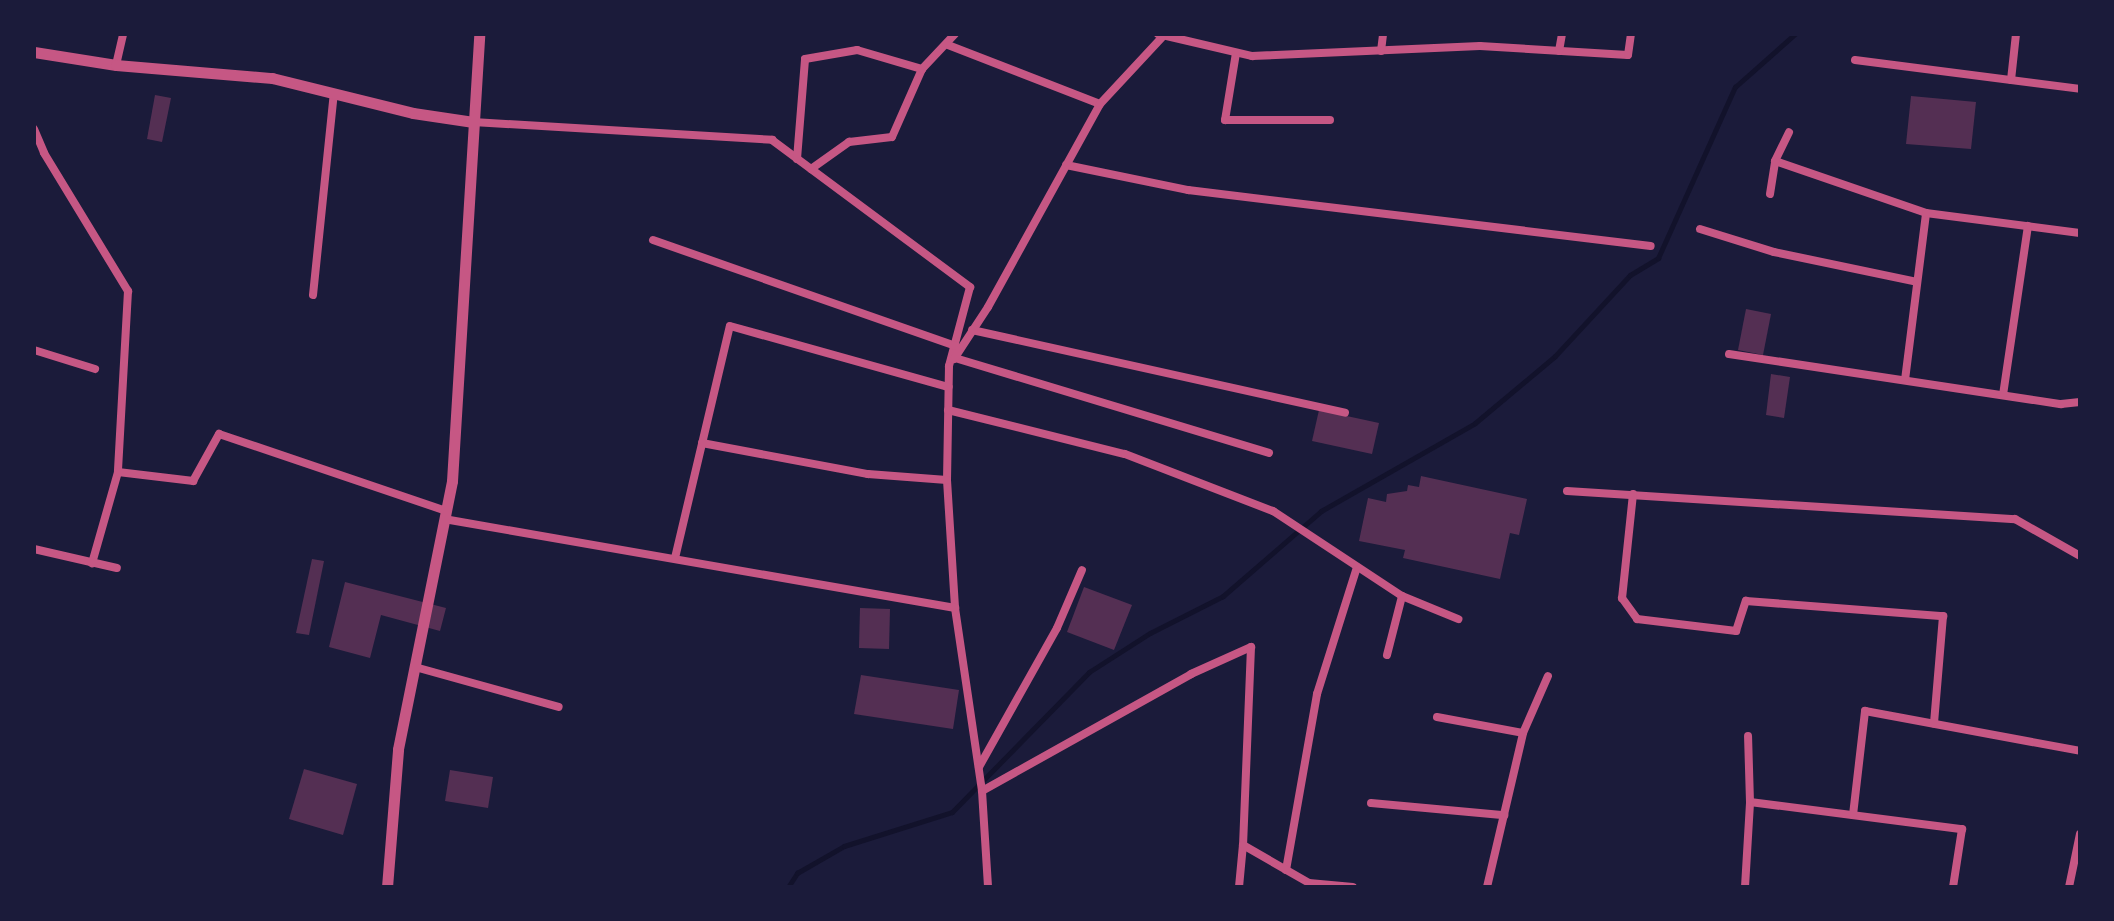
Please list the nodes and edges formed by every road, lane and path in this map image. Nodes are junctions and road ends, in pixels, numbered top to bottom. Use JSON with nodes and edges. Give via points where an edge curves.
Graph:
{"nodes":[{"id":1,"x":123,"y":34,"type":"edge"},
{"id":2,"x":479,"y":34,"type":"edge"},
{"id":3,"x":955,"y":34,"type":"edge"},
{"id":4,"x":1383,"y":34,"type":"edge"},
{"id":5,"x":1562,"y":34,"type":"edge"},
{"id":6,"x":1631,"y":34,"type":"edge"},
{"id":7,"x":2016,"y":34,"type":"edge"},
{"id":8,"x":1162,"y":35,"type":"edge"},
{"id":9,"x":948,"y":45,"type":"junction"},
{"id":10,"x":1381,"y":51,"type":"junction"},
{"id":11,"x":1559,"y":51,"type":"junction"},
{"id":12,"x":34,"y":52,"type":"edge"},
{"id":13,"x":1236,"y":53,"type":"junction"},
{"id":14,"x":1855,"y":60,"type":"dead end"},
{"id":15,"x":116,"y":65,"type":"junction"},
{"id":16,"x":922,"y":69,"type":"junction"},
{"id":17,"x":2011,"y":80,"type":"junction"},
{"id":18,"x":2080,"y":89,"type":"edge"},
{"id":19,"x":334,"y":93,"type":"junction"},
{"id":20,"x":1100,"y":104,"type":"junction"},
{"id":21,"x":1330,"y":120,"type":"dead end"},
{"id":22,"x":473,"y":122,"type":"junction"},
{"id":23,"x":34,"y":129,"type":"edge"},
{"id":24,"x":1789,"y":132,"type":"dead end"},
{"id":25,"x":797,"y":159,"type":"junction"},
{"id":26,"x":1775,"y":161,"type":"junction"},
{"id":27,"x":1066,"y":165,"type":"junction"},
{"id":28,"x":811,"y":169,"type":"junction"},
{"id":29,"x":1770,"y":194,"type":"dead end"},
{"id":30,"x":1926,"y":213,"type":"junction"},
{"id":31,"x":2028,"y":226,"type":"junction"},
{"id":32,"x":1700,"y":229,"type":"dead end"},
{"id":33,"x":2080,"y":233,"type":"edge"},
{"id":34,"x":653,"y":240,"type":"dead end"},
{"id":35,"x":1651,"y":246,"type":"dead end"},
{"id":36,"x":1917,"y":282,"type":"junction"},
{"id":37,"x":313,"y":295,"type":"dead end"},
{"id":38,"x":972,"y":330,"type":"junction"},
{"id":39,"x":955,"y":346,"type":"junction"},
{"id":40,"x":34,"y":350,"type":"edge"},
{"id":41,"x":1729,"y":354,"type":"dead end"},
{"id":42,"x":955,"y":358,"type":"junction"},
{"id":43,"x":949,"y":366,"type":"junction"},
{"id":44,"x":95,"y":369,"type":"dead end"},
{"id":45,"x":1905,"y":380,"type":"junction"},
{"id":46,"x":949,"y":387,"type":"junction"},
{"id":47,"x":2003,"y":395,"type":"junction"},
{"id":48,"x":2080,"y":402,"type":"edge"},
{"id":49,"x":948,"y":410,"type":"junction"},
{"id":50,"x":1345,"y":413,"type":"dead end"},
{"id":51,"x":702,"y":443,"type":"junction"},
{"id":52,"x":1269,"y":453,"type":"dead end"},
{"id":53,"x":118,"y":472,"type":"junction"},
{"id":54,"x":947,"y":480,"type":"junction"},
{"id":55,"x":1567,"y":491,"type":"dead end"},
{"id":56,"x":1633,"y":494,"type":"junction"},
{"id":57,"x":445,"y":515,"type":"junction"},
{"id":58,"x":34,"y":549,"type":"edge"},
{"id":59,"x":2080,"y":556,"type":"edge"},
{"id":60,"x":675,"y":558,"type":"junction"},
{"id":61,"x":92,"y":563,"type":"junction"},
{"id":62,"x":1357,"y":567,"type":"junction"},
{"id":63,"x":117,"y":568,"type":"dead end"},
{"id":64,"x":1082,"y":570,"type":"dead end"},
{"id":65,"x":1402,"y":596,"type":"junction"},
{"id":66,"x":955,"y":608,"type":"junction"},
{"id":67,"x":1458,"y":619,"type":"dead end"},
{"id":68,"x":1387,"y":655,"type":"dead end"},
{"id":69,"x":415,"y":667,"type":"junction"},
{"id":70,"x":1548,"y":676,"type":"dead end"},
{"id":71,"x":559,"y":707,"type":"dead end"},
{"id":72,"x":1437,"y":717,"type":"dead end"},
{"id":73,"x":1934,"y":724,"type":"junction"},
{"id":74,"x":1523,"y":733,"type":"junction"},
{"id":75,"x":1748,"y":736,"type":"dead end"},
{"id":76,"x":2080,"y":751,"type":"edge"},
{"id":77,"x":980,"y":772,"type":"junction"},
{"id":78,"x":982,"y":790,"type":"junction"},
{"id":79,"x":1750,"y":802,"type":"junction"},
{"id":80,"x":1371,"y":803,"type":"dead end"},
{"id":81,"x":1504,"y":815,"type":"junction"},
{"id":82,"x":1853,"y":815,"type":"junction"},
{"id":83,"x":2080,"y":834,"type":"edge"},
{"id":84,"x":1243,"y":845,"type":"junction"},
{"id":85,"x":1286,"y":870,"type":"junction"},
{"id":86,"x":387,"y":887,"type":"edge"},
{"id":87,"x":988,"y":887,"type":"edge"},
{"id":88,"x":1239,"y":887,"type":"edge"},
{"id":89,"x":1353,"y":887,"type":"edge"},
{"id":90,"x":1487,"y":887,"type":"edge"},
{"id":91,"x":1745,"y":887,"type":"edge"},
{"id":92,"x":1953,"y":887,"type":"edge"},
{"id":93,"x":2069,"y":887,"type":"edge"}],
"edges":[{"from":1,"to":15,"type":"street"},
{"from":2,"to":22,"type":"street"},
{"from":3,"to":9,"type":"street"},
{"from":4,"to":10,"type":"street"},
{"from":5,"to":11,"type":"street"},
{"from":6,"to":11,"type":"street","via":[[1628,55]]},
{"from":7,"to":17,"type":"street"},
{"from":8,"to":13,"type":"street"},
{"from":8,"to":20,"type":"street"},
{"from":9,"to":16,"type":"street"},
{"from":9,"to":20,"type":"street"},
{"from":10,"to":11,"type":"street","via":[[1480,46]]},
{"from":10,"to":13,"type":"street"},
{"from":12,"to":15,"type":"street"},
{"from":13,"to":21,"type":"street","via":[[1225,120]]},
{"from":14,"to":17,"type":"street"},
{"from":15,"to":19,"type":"street","via":[[272,78]]},
{"from":16,"to":25,"type":"street","via":[[857,50],[805,59]]},
{"from":16,"to":28,"type":"street","via":[[892,137],[849,142]]},
{"from":17,"to":18,"type":"street"},
{"from":19,"to":22,"type":"street"},
{"from":19,"to":37,"type":"street"},
{"from":20,"to":27,"type":"street"},
{"from":22,"to":25,"type":"street","via":[[772,140]]},
{"from":22,"to":57,"type":"street","via":[[452,481]]},
{"from":23,"to":53,"type":"street","via":[[128,291]]},
{"from":24,"to":26,"type":"street"},
{"from":25,"to":28,"type":"street"},
{"from":26,"to":29,"type":"street"},
{"from":26,"to":30,"type":"street"},
{"from":27,"to":35,"type":"street","via":[[1188,190]]},
{"from":27,"to":38,"type":"street"},
{"from":28,"to":39,"type":"street","via":[[970,287]]},
{"from":30,"to":31,"type":"street"},
{"from":30,"to":36,"type":"street"},
{"from":31,"to":33,"type":"street"},
{"from":31,"to":47,"type":"street"},
{"from":32,"to":36,"type":"street","via":[[1774,252]]},
{"from":34,"to":39,"type":"street"},
{"from":36,"to":45,"type":"street"},
{"from":38,"to":42,"type":"street"},
{"from":38,"to":50,"type":"street"},
{"from":39,"to":43,"type":"street"},
{"from":40,"to":44,"type":"street"},
{"from":41,"to":45,"type":"street"},
{"from":42,"to":43,"type":"street"},
{"from":42,"to":52,"type":"street"},
{"from":43,"to":46,"type":"street"},
{"from":45,"to":47,"type":"street"},
{"from":46,"to":49,"type":"street"},
{"from":46,"to":51,"type":"street","via":[[730,326]]},
{"from":47,"to":48,"type":"street"},
{"from":49,"to":54,"type":"street"},
{"from":49,"to":62,"type":"street","via":[[1125,454],[1273,511]]},
{"from":51,"to":54,"type":"street","via":[[868,474]]},
{"from":51,"to":60,"type":"street"},
{"from":53,"to":57,"type":"street","via":[[193,481],[219,434]]},
{"from":53,"to":61,"type":"street"},
{"from":54,"to":66,"type":"street"},
{"from":55,"to":56,"type":"street"},
{"from":56,"to":59,"type":"street","via":[[2015,519]]},
{"from":56,"to":73,"type":"street","via":[[1622,598],[1637,619],[1736,631],[1746,601],[1943,616]]},
{"from":57,"to":60,"type":"street"},
{"from":57,"to":69,"type":"street"},
{"from":58,"to":61,"type":"street"},
{"from":60,"to":66,"type":"street"},
{"from":61,"to":63,"type":"street"},
{"from":62,"to":65,"type":"street"},
{"from":62,"to":85,"type":"street","via":[[1317,694]]},
{"from":64,"to":77,"type":"street"},
{"from":65,"to":67,"type":"street"},
{"from":65,"to":68,"type":"street"},
{"from":66,"to":77,"type":"street"},
{"from":69,"to":71,"type":"street"},
{"from":69,"to":86,"type":"street","via":[[398,749]]},
{"from":70,"to":74,"type":"street"},
{"from":72,"to":74,"type":"street"},
{"from":73,"to":76,"type":"street"},
{"from":73,"to":82,"type":"street","via":[[1865,711]]},
{"from":74,"to":81,"type":"street"},
{"from":75,"to":79,"type":"street"},
{"from":77,"to":78,"type":"street"},
{"from":78,"to":84,"type":"street","via":[[1191,674],[1251,647]]},
{"from":78,"to":87,"type":"street"},
{"from":79,"to":82,"type":"street"},
{"from":79,"to":91,"type":"street"},
{"from":80,"to":81,"type":"street"},
{"from":81,"to":90,"type":"street"},
{"from":82,"to":92,"type":"street","via":[[1962,829]]},
{"from":83,"to":93,"type":"street"},
{"from":84,"to":85,"type":"street"},
{"from":84,"to":88,"type":"street"},
{"from":85,"to":89,"type":"street","via":[[1309,883]]}]}
